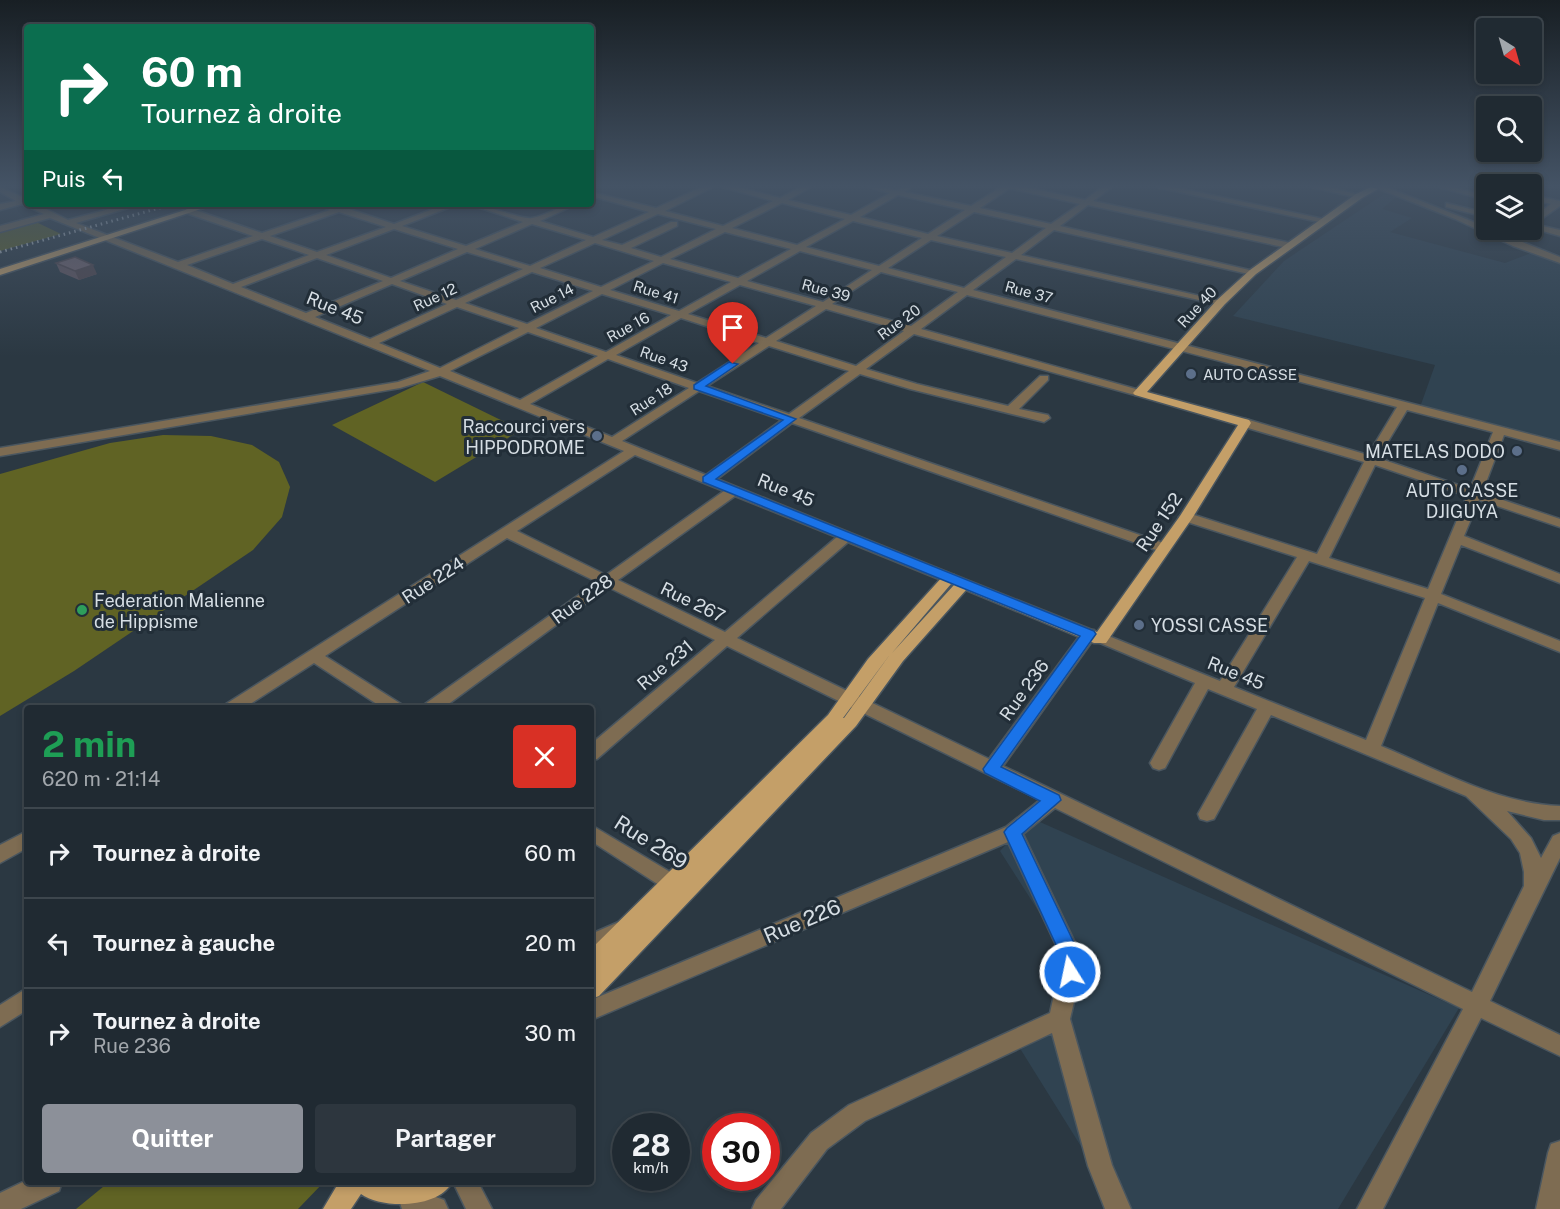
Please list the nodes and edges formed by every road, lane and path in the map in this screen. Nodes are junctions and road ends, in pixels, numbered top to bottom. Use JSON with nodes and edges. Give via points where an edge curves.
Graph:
{"nodes":[{"id":1,"x":78,"y":243,"type":"edge"},
{"id":2,"x":82,"y":243,"type":"edge"},
{"id":3,"x":122,"y":243,"type":"edge"},
{"id":4,"x":240,"y":243,"type":"edge"},
{"id":5,"x":283,"y":243,"type":"edge"},
{"id":6,"x":348,"y":243,"type":"edge"},
{"id":7,"x":449,"y":243,"type":"edge"},
{"id":8,"x":480,"y":243,"type":"edge"},
{"id":9,"x":586,"y":243,"type":"edge"},
{"id":10,"x":610,"y":243,"type":"edge"},
{"id":11,"x":634,"y":243,"type":"edge"},
{"id":12,"x":695,"y":243,"type":"edge"},
{"id":13,"x":783,"y":243,"type":"edge"},
{"id":14,"x":808,"y":243,"type":"edge"},
{"id":15,"x":920,"y":243,"type":"edge"},
{"id":16,"x":958,"y":243,"type":"edge"},
{"id":17,"x":1031,"y":243,"type":"edge"},
{"id":18,"x":1123,"y":243,"type":"edge"},
{"id":19,"x":1280,"y":243,"type":"edge"},
{"id":20,"x":1303,"y":243,"type":"edge"},
{"id":21,"x":1515,"y":243,"type":"edge"},
{"id":22,"x":1288,"y":245,"type":"joint"},
{"id":23,"x":624,"y":248,"type":"junction"},
{"id":24,"x":800,"y":248,"type":"junction"},
{"id":25,"x":467,"y":249,"type":"junction"},
{"id":26,"x":318,"y":255,"type":"junction"},
{"id":27,"x":1013,"y":256,"type":"junction"},
{"id":28,"x":662,"y":260,"type":"junction"},
{"id":29,"x":1560,"y":260,"type":"edge"},
{"id":30,"x":178,"y":265,"type":"junction"},
{"id":31,"x":0,"y":266,"type":"edge"},
{"id":32,"x":882,"y":268,"type":"junction"},
{"id":33,"x":531,"y":269,"type":"junction"},
{"id":34,"x":0,"y":272,"type":"edge"},
{"id":35,"x":1253,"y":272,"type":"junction"},
{"id":36,"x":391,"y":281,"type":"junction"},
{"id":37,"x":739,"y":281,"type":"junction"},
{"id":38,"x":233,"y":287,"type":"junction"},
{"id":39,"x":967,"y":290,"type":"junction"},
{"id":40,"x":601,"y":291,"type":"junction"},
{"id":41,"x":1221,"y":302,"type":"junction"},
{"id":42,"x":457,"y":303,"type":"junction"},
{"id":43,"x":825,"y":305,"type":"junction"},
{"id":44,"x":680,"y":315,"type":"junction"},
{"id":45,"x":306,"y":317,"type":"junction"},
{"id":46,"x":527,"y":328,"type":"junction"},
{"id":47,"x":914,"y":329,"type":"junction"},
{"id":48,"x":768,"y":342,"type":"junction"},
{"id":49,"x":370,"y":343,"type":"junction"},
{"id":50,"x":1183,"y":349,"type":"junction"},
{"id":51,"x":607,"y":356,"type":"junction"},
{"id":52,"x":858,"y":370,"type":"junction"},
{"id":53,"x":440,"y":372,"type":"junction"},
{"id":54,"x":1044,"y":378,"type":"dead end"},
{"id":55,"x":698,"y":387,"type":"junction"},
{"id":56,"x":1144,"y":394,"type":"junction"},
{"id":57,"x":521,"y":404,"type":"junction"},
{"id":58,"x":1404,"y":406,"type":"junction"},
{"id":59,"x":1011,"y":410,"type":"junction"},
{"id":60,"x":1044,"y":418,"type":"dead end"},
{"id":61,"x":791,"y":419,"type":"junction"},
{"id":62,"x":1245,"y":423,"type":"junction"},
{"id":63,"x":1500,"y":431,"type":"junction"},
{"id":64,"x":614,"y":441,"type":"junction"},
{"id":65,"x":1560,"y":446,"type":"edge"},
{"id":66,"x":634,"y":450,"type":"junction"},
{"id":67,"x":0,"y":452,"type":"edge"},
{"id":68,"x":1371,"y":460,"type":"junction"},
{"id":69,"x":708,"y":480,"type":"junction"},
{"id":70,"x":734,"y":490,"type":"junction"},
{"id":71,"x":1476,"y":494,"type":"junction"},
{"id":72,"x":1185,"y":517,"type":"junction"},
{"id":73,"x":1560,"y":523,"type":"edge"},
{"id":74,"x":507,"y":532,"type":"junction"},
{"id":75,"x":847,"y":536,"type":"junction"},
{"id":76,"x":1457,"y":538,"type":"junction"},
{"id":77,"x":1164,"y":548,"type":"junction"},
{"id":78,"x":1305,"y":555,"type":"junction"},
{"id":79,"x":1321,"y":560,"type":"junction"},
{"id":80,"x":1560,"y":579,"type":"edge"},
{"id":81,"x":607,"y":581,"type":"junction"},
{"id":82,"x":956,"y":581,"type":"junction"},
{"id":83,"x":1434,"y":596,"type":"junction"},
{"id":84,"x":1094,"y":637,"type":"junction"},
{"id":85,"x":726,"y":639,"type":"junction"},
{"id":86,"x":1560,"y":647,"type":"edge"},
{"id":87,"x":314,"y":656,"type":"junction"},
{"id":88,"x":1204,"y":681,"type":"junction"},
{"id":89,"x":1224,"y":689,"type":"junction"},
{"id":90,"x":855,"y":703,"type":"junction"},
{"id":91,"x":237,"y":705,"type":"edge"},
{"id":92,"x":391,"y":705,"type":"edge"},
{"id":93,"x":435,"y":705,"type":"edge"},
{"id":94,"x":1267,"y":707,"type":"junction"},
{"id":95,"x":1371,"y":749,"type":"junction"},
{"id":96,"x":594,"y":751,"type":"edge"},
{"id":97,"x":1160,"y":763,"type":"dead end"},
{"id":98,"x":991,"y":769,"type":"junction"},
{"id":99,"x":1457,"y":784,"type":"junction"},
{"id":100,"x":1053,"y":800,"type":"junction"},
{"id":101,"x":1560,"y":813,"type":"edge"},
{"id":102,"x":1207,"y":814,"type":"dead end"},
{"id":103,"x":1013,"y":832,"type":"junction"},
{"id":104,"x":594,"y":834,"type":"edge"},
{"id":105,"x":24,"y":840,"type":"edge"},
{"id":106,"x":1560,"y":841,"type":"edge"},
{"id":107,"x":0,"y":855,"type":"edge"},
{"id":108,"x":1534,"y":886,"type":"junction"},
{"id":109,"x":679,"y":888,"type":"junction"},
{"id":110,"x":627,"y":928,"type":"junction"},
{"id":111,"x":594,"y":942,"type":"edge"},
{"id":112,"x":594,"y":960,"type":"edge"},
{"id":113,"x":594,"y":986,"type":"edge"},
{"id":114,"x":24,"y":1000,"type":"edge"},
{"id":115,"x":1476,"y":1006,"type":"junction"},
{"id":116,"x":594,"y":1009,"type":"edge"},
{"id":117,"x":0,"y":1017,"type":"edge"},
{"id":118,"x":1059,"y":1019,"type":"junction"},
{"id":119,"x":1560,"y":1046,"type":"edge"},
{"id":120,"x":1560,"y":1153,"type":"edge"},
{"id":121,"x":44,"y":1185,"type":"edge"},
{"id":122,"x":352,"y":1185,"type":"edge"},
{"id":123,"x":369,"y":1185,"type":"edge"},
{"id":124,"x":436,"y":1185,"type":"edge"},
{"id":125,"x":467,"y":1185,"type":"edge"},
{"id":126,"x":393,"y":1204,"type":"edge"},
{"id":127,"x":0,"y":1206,"type":"edge"},
{"id":128,"x":336,"y":1209,"type":"edge"},
{"id":129,"x":435,"y":1209,"type":"edge"},
{"id":130,"x":479,"y":1209,"type":"edge"},
{"id":131,"x":765,"y":1209,"type":"edge"},
{"id":132,"x":1119,"y":1209,"type":"edge"},
{"id":133,"x":1370,"y":1209,"type":"edge"},
{"id":134,"x":1549,"y":1209,"type":"edge"}],
"edges":[{"from":1,"to":31,"type":"main road"},
{"from":2,"to":34,"type":"main road"},
{"from":3,"to":30,"type":"street","name":"Rue 45"},
{"from":4,"to":30,"type":"street"},
{"from":5,"to":26,"type":"street","name":"Rue 43"},
{"from":6,"to":26,"type":"street"},
{"from":7,"to":25,"type":"street","name":"Rue 41"},
{"from":8,"to":25,"type":"street"},
{"from":9,"to":33,"type":"street","name":"Rue 12"},
{"from":10,"to":23,"type":"street","name":"Rue 39"},
{"from":11,"to":23,"type":"street"},
{"from":12,"to":28,"type":"street","name":"Rue 14"},
{"from":13,"to":24,"type":"street","name":"Rue 37"},
{"from":14,"to":24,"type":"street","name":"Rue 16"},
{"from":15,"to":32,"type":"street","name":"Rue 18"},
{"from":16,"to":27,"type":"street"},
{"from":17,"to":27,"type":"street","name":"Rue 20"},
{"from":18,"to":35,"type":"street"},
{"from":19,"to":22,"type":"street"},
{"from":20,"to":50,"type":"main road","name":"Rue 40","via":[[1261,273]]},
{"from":21,"to":29,"type":"street"},
{"from":22,"to":35,"type":"main road","name":"Rue 40"},
{"from":23,"to":28,"type":"street","name":"Rue 39"},
{"from":24,"to":32,"type":"street","name":"Rue 37"},
{"from":24,"to":37,"type":"street","name":"Rue 16"},
{"from":25,"to":33,"type":"street","name":"Rue 41"},
{"from":25,"to":36,"type":"street"},
{"from":26,"to":36,"type":"street","name":"Rue 43"},
{"from":26,"to":38,"type":"street"},
{"from":27,"to":39,"type":"street","name":"Rue 20"},
{"from":27,"to":41,"type":"street"},
{"from":28,"to":37,"type":"street","name":"Rue 39"},
{"from":28,"to":40,"type":"street","name":"Rue 14"},
{"from":30,"to":38,"type":"street","name":"Rue 45"},
{"from":32,"to":39,"type":"street","name":"Rue 37"},
{"from":32,"to":43,"type":"street","name":"Rue 18"},
{"from":33,"to":40,"type":"street","name":"Rue 41"},
{"from":33,"to":42,"type":"street","name":"Rue 12"},
{"from":35,"to":41,"type":"main road","name":"Rue 40"},
{"from":36,"to":42,"type":"street","name":"Rue 43"},
{"from":36,"to":45,"type":"street"},
{"from":37,"to":43,"type":"street","name":"Rue 39"},
{"from":37,"to":44,"type":"street","name":"Rue 16"},
{"from":38,"to":45,"type":"street","name":"Rue 45"},
{"from":39,"to":47,"type":"street","name":"Rue 20"},
{"from":39,"to":50,"type":"street","name":"Rue 37"},
{"from":40,"to":44,"type":"street","name":"Rue 41"},
{"from":40,"to":46,"type":"street","name":"Rue 14"},
{"from":41,"to":50,"type":"main road","name":"Rue 40"},
{"from":42,"to":46,"type":"street","name":"Rue 43"},
{"from":42,"to":49,"type":"street","name":"Rue 12"},
{"from":43,"to":47,"type":"street","name":"Rue 39"},
{"from":43,"to":48,"type":"street","name":"Rue 18"},
{"from":44,"to":48,"type":"street","name":"Rue 41"},
{"from":44,"to":51,"type":"street","name":"Rue 16"},
{"from":45,"to":49,"type":"street","name":"Rue 45"},
{"from":46,"to":51,"type":"street","name":"Rue 43"},
{"from":46,"to":53,"type":"street","name":"Rue 14"},
{"from":47,"to":52,"type":"street","name":"Rue 20"},
{"from":47,"to":56,"type":"street","name":"Rue 39"},
{"from":48,"to":52,"type":"street","name":"Rue 41"},
{"from":48,"to":55,"type":"street","name":"Rue 18"},
{"from":49,"to":53,"type":"street","name":"Rue 45"},
{"from":50,"to":56,"type":"main road","name":"Rue 40"},
{"from":50,"to":58,"type":"street","name":"Rue 37"},
{"from":51,"to":55,"type":"street","name":"Rue 43"},
{"from":51,"to":57,"type":"street","name":"Rue 16"},
{"from":52,"to":59,"type":"street","name":"Rue 41"},
{"from":52,"to":61,"type":"street","name":"Rue 20"},
{"from":53,"to":57,"type":"street","name":"Rue 45"},
{"from":53,"to":67,"type":"street","name":"Rue 14","via":[[363,393]]},
{"from":54,"to":59,"type":"street"},
{"from":55,"to":61,"type":"street","name":"Rue 43"},
{"from":55,"to":64,"type":"street","name":"Rue 18"},
{"from":56,"to":62,"type":"main road"},
{"from":57,"to":64,"type":"street","name":"Rue 45"},
{"from":58,"to":63,"type":"street","name":"Rue 37"},
{"from":58,"to":68,"type":"street"},
{"from":59,"to":60,"type":"street","name":"Rue 41"},
{"from":61,"to":69,"type":"street","name":"Rue 20"},
{"from":61,"to":77,"type":"street","name":"Rue 43"},
{"from":62,"to":68,"type":"street"},
{"from":62,"to":72,"type":"main road","name":"Rue 152"},
{"from":63,"to":65,"type":"street","name":"Rue 37"},
{"from":63,"to":71,"type":"street"},
{"from":64,"to":66,"type":"street","name":"Rue 45"},
{"from":66,"to":69,"type":"street","name":"Rue 45"},
{"from":66,"to":74,"type":"street","name":"Rue 224"},
{"from":68,"to":71,"type":"street"},
{"from":68,"to":79,"type":"street"},
{"from":69,"to":70,"type":"street","name":"Rue 45"},
{"from":70,"to":75,"type":"street","name":"Rue 45"},
{"from":70,"to":81,"type":"street","name":"Rue 228"},
{"from":71,"to":73,"type":"street"},
{"from":71,"to":76,"type":"street"},
{"from":72,"to":77,"type":"main road","name":"Rue 152"},
{"from":72,"to":78,"type":"street"},
{"from":74,"to":81,"type":"street","name":"Rue 267"},
{"from":74,"to":87,"type":"street","name":"Rue 224"},
{"from":75,"to":82,"type":"street","name":"Rue 45"},
{"from":75,"to":85,"type":"street","name":"Rue 231"},
{"from":76,"to":80,"type":"street"},
{"from":76,"to":83,"type":"street"},
{"from":77,"to":84,"type":"main road","name":"Rue 152"},
{"from":78,"to":79,"type":"street"},
{"from":78,"to":89,"type":"street"},
{"from":79,"to":83,"type":"street"},
{"from":81,"to":85,"type":"street","name":"Rue 267"},
{"from":81,"to":93,"type":"street","name":"Rue 228"},
{"from":82,"to":84,"type":"main road","name":"Rue 45"},
{"from":82,"to":90,"type":"main road","via":[[897,657]]},
{"from":83,"to":86,"type":"street"},
{"from":83,"to":95,"type":"street"},
{"from":84,"to":88,"type":"street","name":"Rue 45"},
{"from":84,"to":98,"type":"street","name":"Rue 236"},
{"from":85,"to":90,"type":"street","name":"Rue 267"},
{"from":85,"to":96,"type":"street","name":"Rue 231"},
{"from":87,"to":91,"type":"street","name":"Rue 224"},
{"from":87,"to":92,"type":"street"},
{"from":88,"to":89,"type":"street","name":"Rue 45"},
{"from":88,"to":97,"type":"street"},
{"from":89,"to":94,"type":"street","name":"Rue 45"},
{"from":90,"to":98,"type":"street","name":"Rue 267"},
{"from":90,"to":109,"type":"main road","via":[[850,722]]},
{"from":94,"to":95,"type":"street","name":"Rue 45"},
{"from":94,"to":102,"type":"street"},
{"from":95,"to":99,"type":"street","name":"Rue 45"},
{"from":98,"to":100,"type":"street","name":"Rue 267"},
{"from":99,"to":101,"type":"street","via":[[1529,811]]},
{"from":99,"to":108,"type":"street","via":[[1487,804],[1519,836],[1533,863]]},
{"from":100,"to":103,"type":"street","name":"Rue 226"},
{"from":100,"to":115,"type":"street","name":"Rue 267"},
{"from":103,"to":116,"type":"street","name":"Rue 226"},
{"from":103,"to":118,"type":"street","via":[[1067,947],[1070,972]]},
{"from":104,"to":109,"type":"street","name":"Rue 269"},
{"from":105,"to":107,"type":"street"},
{"from":106,"to":108,"type":"street"},
{"from":108,"to":115,"type":"street"},
{"from":109,"to":110,"type":"main road"},
{"from":109,"to":113,"type":"main road"},
{"from":110,"to":111,"type":"street"},
{"from":110,"to":112,"type":"main road"},
{"from":114,"to":117,"type":"street"},
{"from":115,"to":119,"type":"street","name":"Rue 267"},
{"from":115,"to":133,"type":"street"},
{"from":118,"to":131,"type":"street","via":[[857,1113],[819,1141]]},
{"from":118,"to":132,"type":"street","via":[[1100,1166]]},
{"from":120,"to":134,"type":"street"},
{"from":121,"to":127,"type":"street"},
{"from":122,"to":128,"type":"main road"},
{"from":123,"to":126,"type":"main road","via":[[378,1196]]},
{"from":124,"to":126,"type":"main road","via":[[422,1196]]},
{"from":125,"to":130,"type":"street"},
{"from":126,"to":129,"type":"street"}]}
